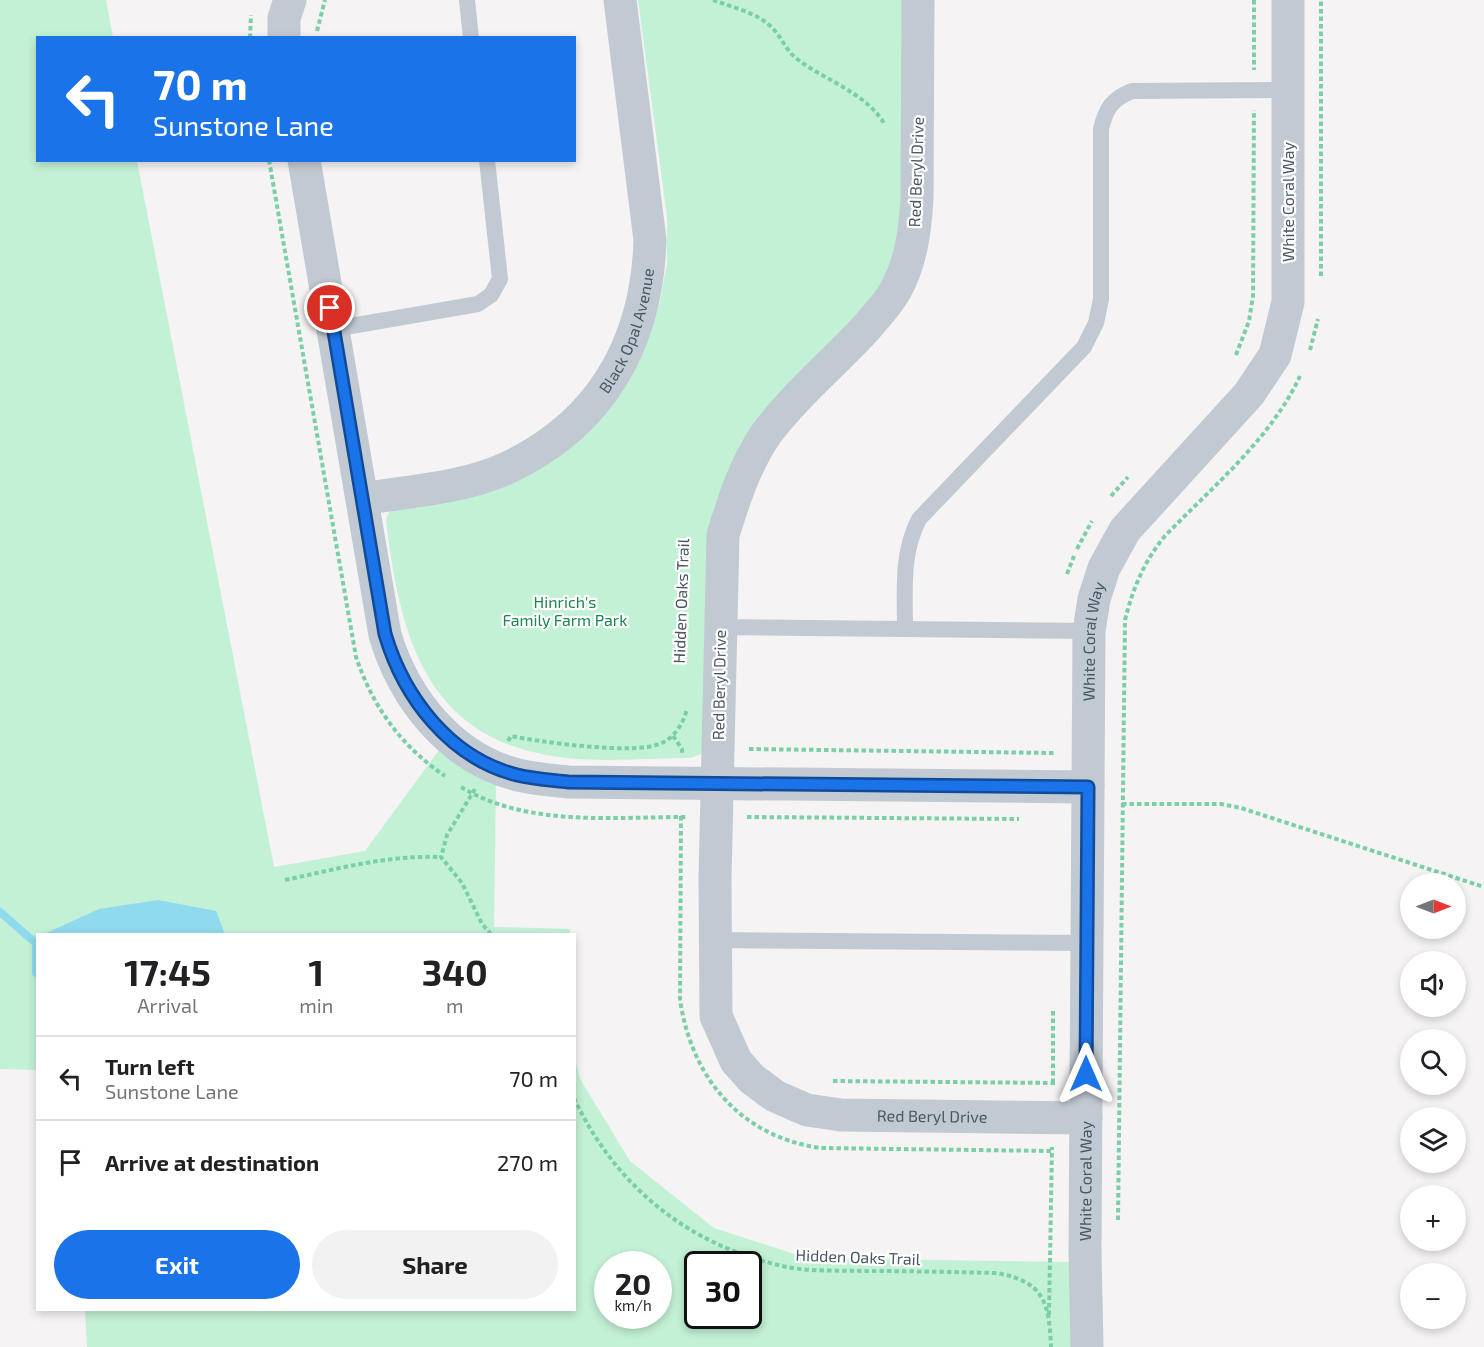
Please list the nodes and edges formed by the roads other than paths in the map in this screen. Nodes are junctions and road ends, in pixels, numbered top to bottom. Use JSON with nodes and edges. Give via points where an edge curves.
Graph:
{"nodes":[{"id":1,"x":290,"y":0,"type":"edge"},
{"id":2,"x":467,"y":0,"type":"edge"},
{"id":3,"x":620,"y":0,"type":"edge"},
{"id":4,"x":918,"y":0,"type":"edge"},
{"id":5,"x":1288,"y":0,"type":"edge"},
{"id":6,"x":284,"y":36,"type":"edge"},
{"id":7,"x":471,"y":36,"type":"edge"},
{"id":8,"x":1288,"y":90,"type":"junction"},
{"id":9,"x":304,"y":162,"type":"edge"},
{"id":10,"x":487,"y":162,"type":"edge"},
{"id":11,"x":334,"y":329,"type":"junction"},
{"id":12,"x":360,"y":484,"type":"junction"},
{"id":13,"x":720,"y":627,"type":"junction"},
{"id":14,"x":905,"y":629,"type":"junction"},
{"id":15,"x":1089,"y":631,"type":"junction"},
{"id":16,"x":718,"y":784,"type":"junction"},
{"id":17,"x":1088,"y":795,"type":"junction"},
{"id":18,"x":714,"y":940,"type":"junction"},
{"id":19,"x":1087,"y":943,"type":"junction"},
{"id":20,"x":1086,"y":1118,"type":"junction"},
{"id":21,"x":1087,"y":1347,"type":"edge"}],
"edges":[{"from":1,"to":6,"type":"street"},
{"from":2,"to":7,"type":"lane"},
{"from":3,"to":12,"type":"street","name":"Black Opal Avenue","via":[[650,240],[643,308],[620,366],[566,432],[504,469],[469,480]]},
{"from":4,"to":13,"type":"street","name":"Red Beryl Drive","via":[[917,198],[908,261],[888,301],[767,433],[749,461],[723,535]]},
{"from":5,"to":8,"type":"street","name":"White Coral Way"},
{"from":8,"to":14,"type":"lane","via":[[1132,91],[1115,98],[1104,113],[1101,300],[1096,323],[1084,347],[919,519],[909,538],[905,561]]},
{"from":8,"to":15,"type":"street","name":"White Coral Way","via":[[1288,302],[1275,355],[1249,394],[1125,530],[1104,568]]},
{"from":9,"to":11,"type":"street"},
{"from":10,"to":11,"type":"lane","via":[[500,279],[491,295],[478,304]]},
{"from":11,"to":12,"type":"street"},
{"from":12,"to":16,"type":"street","via":[[378,604],[393,661],[408,692],[445,734],[491,766],[517,775],[568,782]]},
{"from":13,"to":14,"type":"lane"},
{"from":13,"to":16,"type":"street","name":"Red Beryl Drive"},
{"from":14,"to":15,"type":"lane"},
{"from":15,"to":17,"type":"street","name":"White Coral Way"},
{"from":16,"to":17,"type":"street","via":[[1055,787]]},
{"from":16,"to":18,"type":"street","name":"Red Beryl Drive"},
{"from":17,"to":19,"type":"street","name":"White Coral Way"},
{"from":18,"to":19,"type":"lane"},
{"from":18,"to":20,"type":"street","name":"Red Beryl Drive","via":[[716,1016],[725,1042],[735,1061],[775,1096],[807,1110],[841,1115]]},
{"from":19,"to":20,"type":"street","name":"White Coral Way"},
{"from":20,"to":21,"type":"street","name":"White Coral Way"}]}
